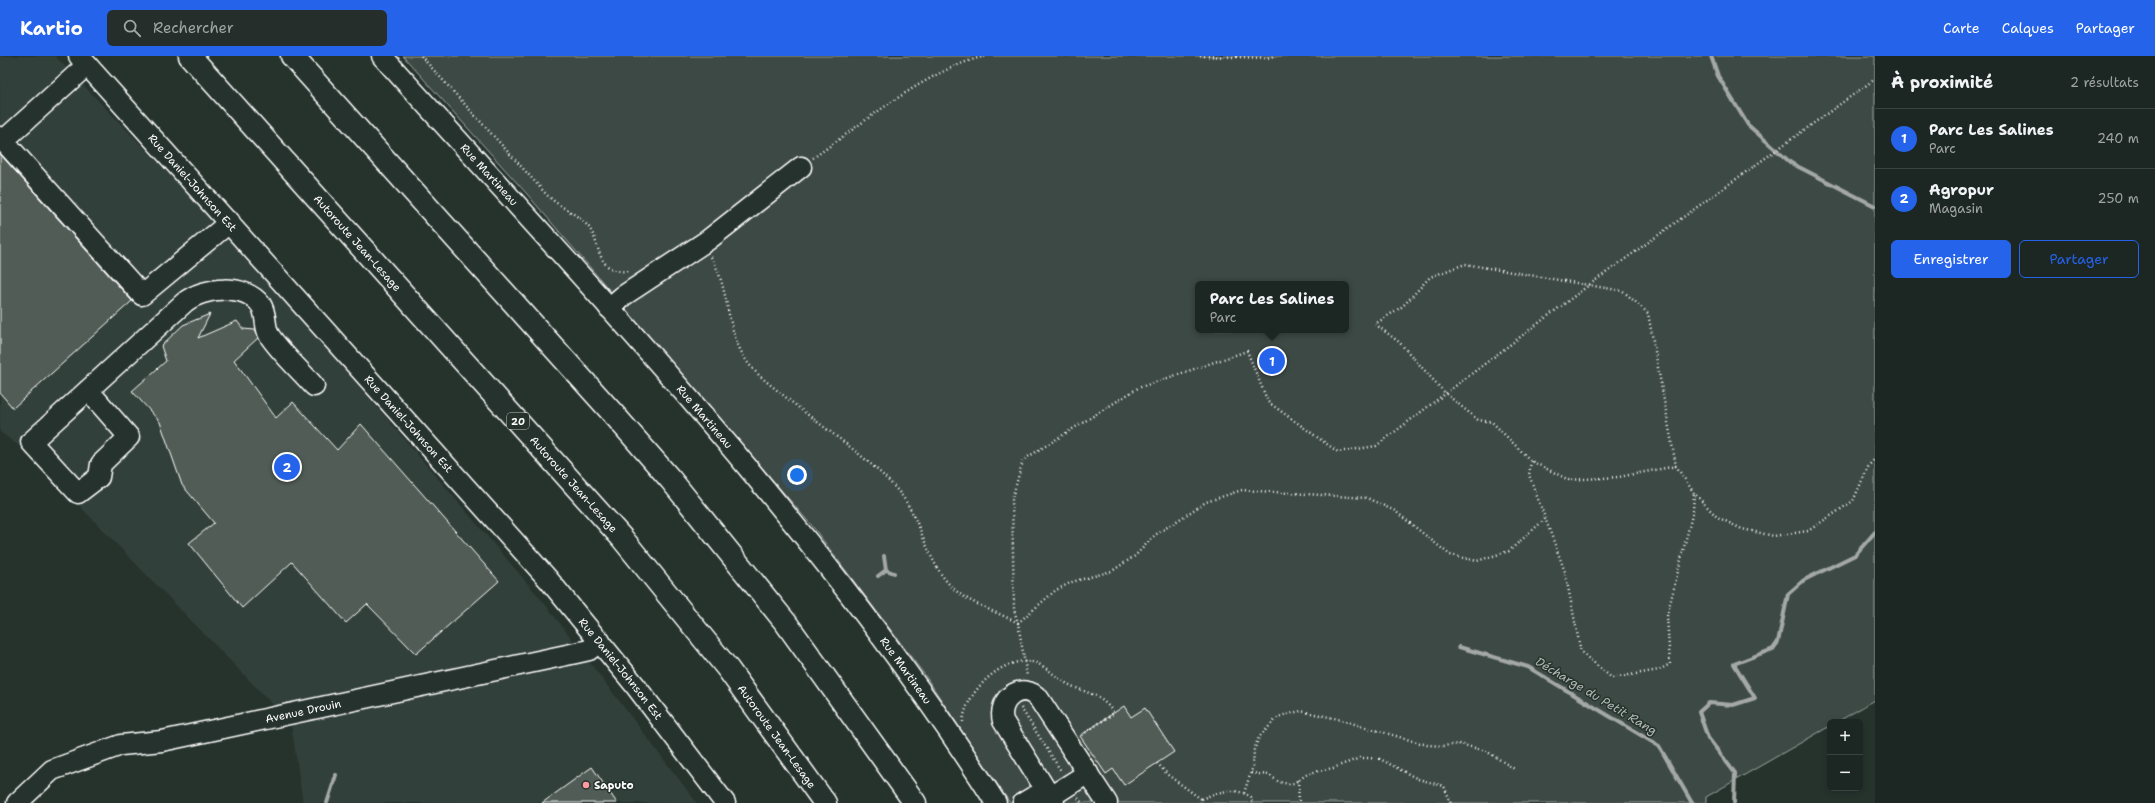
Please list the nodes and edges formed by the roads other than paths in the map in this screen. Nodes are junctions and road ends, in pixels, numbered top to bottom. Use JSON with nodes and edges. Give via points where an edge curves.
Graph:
{"nodes":[{"id":1,"x":190,"y":56,"type":"edge"},
{"id":2,"x":292,"y":56,"type":"edge"},
{"id":3,"x":382,"y":56,"type":"edge"},
{"id":4,"x":83,"y":60,"type":"edge"},
{"id":5,"x":2,"y":138,"type":"edge"},
{"id":6,"x":801,"y":167,"type":"road end"},
{"id":7,"x":230,"y":222,"type":"junction"},
{"id":8,"x":284,"y":282,"type":"junction"},
{"id":9,"x":260,"y":304,"type":"junction"},
{"id":10,"x":609,"y":308,"type":"junction"},
{"id":11,"x":314,"y":386,"type":"dead end"},
{"id":12,"x":88,"y":390,"type":"junction"},
{"id":13,"x":600,"y":641,"type":"junction"},
{"id":14,"x":1088,"y":773,"type":"junction"},
{"id":15,"x":1050,"y":801,"type":"edge"},
{"id":16,"x":17,"y":803,"type":"edge"},
{"id":17,"x":725,"y":803,"type":"edge"},
{"id":18,"x":825,"y":803,"type":"edge"},
{"id":19,"x":915,"y":803,"type":"edge"},
{"id":20,"x":996,"y":803,"type":"edge"},
{"id":21,"x":1023,"y":803,"type":"edge"},
{"id":22,"x":1107,"y":803,"type":"edge"}],
"edges":[{"from":1,"to":18,"type":"highway","name":"Autoroute Jean-Lesage","number":"20","via":[[612,527],[728,669]]},
{"from":2,"to":19,"type":"highway","via":[[666,474],[803,646]]},
{"from":3,"to":10,"type":"street","name":"Rue Martineau"},
{"from":4,"to":5,"type":"street"},
{"from":4,"to":7,"type":"street","name":"Rue Daniel-Johnson Est"},
{"from":5,"to":7,"type":"street","via":[[142,295]]},
{"from":6,"to":10,"type":"street","via":[[708,240]]},
{"from":7,"to":8,"type":"street","name":"Rue Daniel-Johnson Est"},
{"from":8,"to":9,"type":"street"},
{"from":8,"to":13,"type":"street","name":"Rue Daniel-Johnson Est"},
{"from":9,"to":11,"type":"street","via":[[269,334]]},
{"from":9,"to":12,"type":"street","via":[[245,294],[229,290],[193,297]]},
{"from":10,"to":20,"type":"street","name":"Rue Martineau","via":[[728,443],[811,544],[926,698]]},
{"from":12,"to":12,"type":"street","via":[[31,442],[78,493],[99,477],[101,464],[129,437]]},
{"from":13,"to":16,"type":"street","name":"Avenue Drouin","via":[[589,650],[576,653],[162,741],[121,745],[52,770]]},
{"from":13,"to":17,"type":"street","name":"Rue Daniel-Johnson Est"},
{"from":14,"to":15,"type":"street"},
{"from":14,"to":15,"type":"street","via":[[1035,694],[1027,691],[1012,694],[1004,701],[1003,721]]},
{"from":14,"to":22,"type":"street"},
{"from":15,"to":21,"type":"street","via":[[1033,797]]}]}
